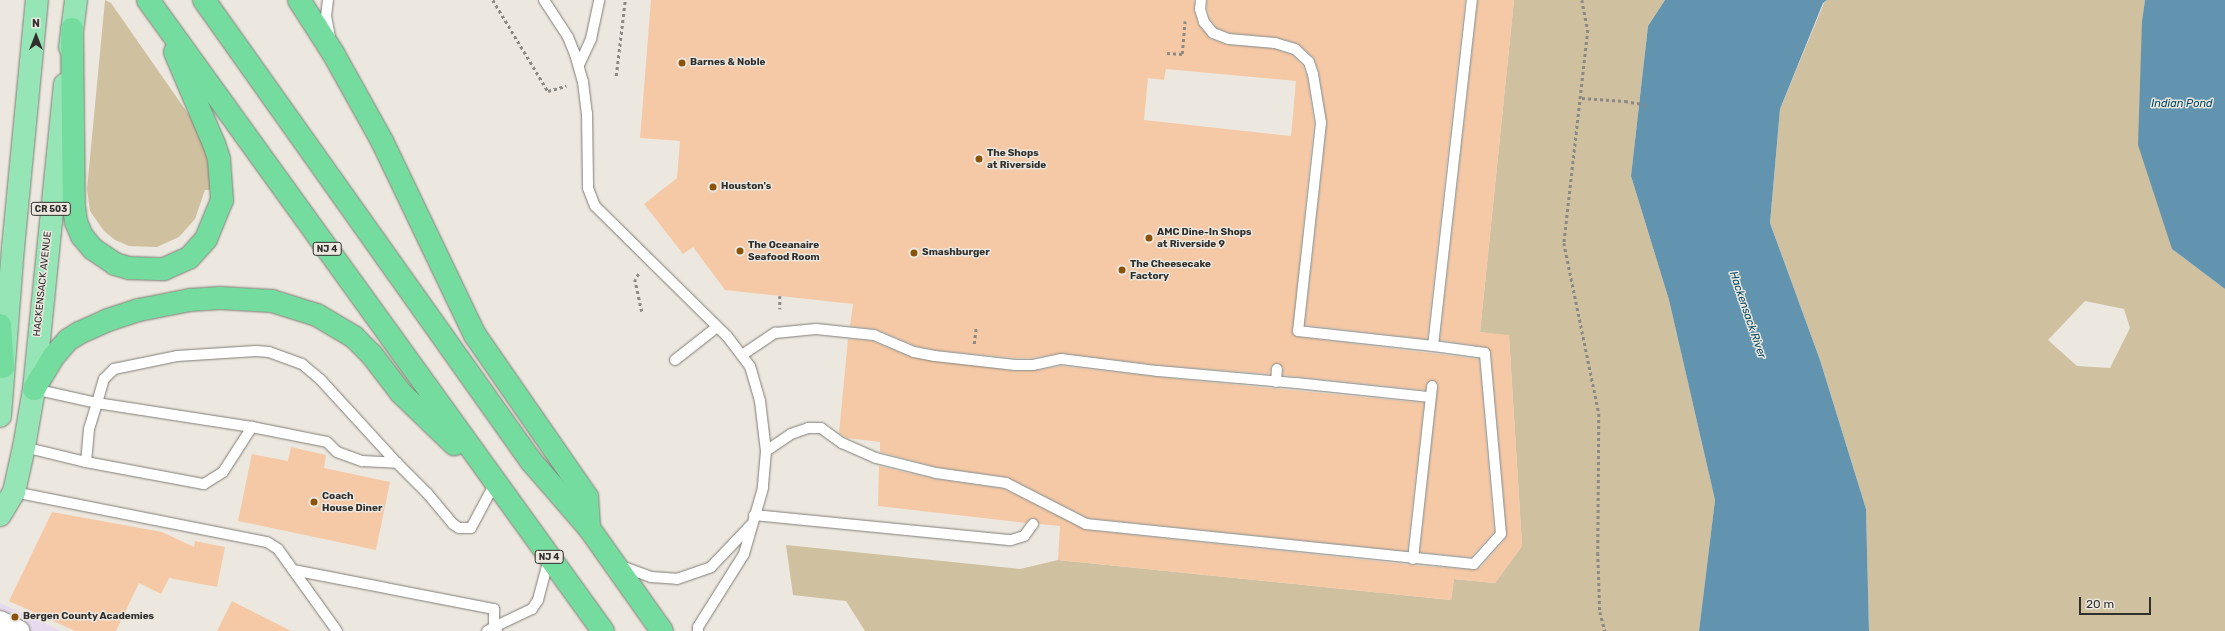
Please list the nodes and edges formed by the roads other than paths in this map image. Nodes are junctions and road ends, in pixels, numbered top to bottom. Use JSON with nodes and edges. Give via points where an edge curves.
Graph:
{"nodes":[{"id":1,"x":37,"y":0,"type":"edge"},
{"id":2,"x":76,"y":0,"type":"edge"},
{"id":3,"x":204,"y":0,"type":"edge"},
{"id":4,"x":299,"y":0,"type":"edge"},
{"id":5,"x":328,"y":0,"type":"edge"},
{"id":6,"x":544,"y":0,"type":"edge"},
{"id":7,"x":599,"y":0,"type":"edge"},
{"id":8,"x":1472,"y":0,"type":"edge"},
{"id":9,"x":1200,"y":5,"type":"edge"},
{"id":10,"x":154,"y":8,"type":"edge"},
{"id":11,"x":72,"y":29,"type":"junction"},
{"id":12,"x":333,"y":53,"type":"junction"},
{"id":13,"x":579,"y":65,"type":"junction"},
{"id":14,"x":0,"y":325,"type":"edge"},
{"id":15,"x":718,"y":326,"type":"junction"},
{"id":16,"x":1433,"y":346,"type":"junction"},
{"id":17,"x":742,"y":355,"type":"junction"},
{"id":18,"x":676,"y":360,"type":"dead end"},
{"id":19,"x":1277,"y":370,"type":"dead end"},
{"id":20,"x":2,"y":377,"type":"edge"},
{"id":21,"x":1276,"y":382,"type":"junction"},
{"id":22,"x":1432,"y":386,"type":"dead end"},
{"id":23,"x":34,"y":389,"type":"junction"},
{"id":24,"x":1430,"y":397,"type":"junction"},
{"id":25,"x":97,"y":403,"type":"junction"},
{"id":26,"x":0,"y":416,"type":"edge"},
{"id":27,"x":252,"y":427,"type":"junction"},
{"id":28,"x":24,"y":447,"type":"junction"},
{"id":29,"x":766,"y":451,"type":"junction"},
{"id":30,"x":86,"y":462,"type":"junction"},
{"id":31,"x":397,"y":463,"type":"junction"},
{"id":32,"x":495,"y":484,"type":"junction"},
{"id":33,"x":14,"y":492,"type":"junction"},
{"id":34,"x":0,"y":515,"type":"edge"},
{"id":35,"x":753,"y":519,"type":"junction"},
{"id":36,"x":1033,"y":524,"type":"dead end"},
{"id":37,"x":589,"y":528,"type":"junction"},
{"id":38,"x":549,"y":556,"type":"junction"},
{"id":39,"x":1413,"y":559,"type":"junction"},
{"id":40,"x":613,"y":563,"type":"junction"},
{"id":41,"x":293,"y":570,"type":"junction"},
{"id":42,"x":0,"y":621,"type":"edge"},
{"id":43,"x":493,"y":630,"type":"edge"},
{"id":44,"x":20,"y":631,"type":"edge"},
{"id":45,"x":337,"y":631,"type":"edge"},
{"id":46,"x":603,"y":631,"type":"edge"},
{"id":47,"x":662,"y":631,"type":"edge"},
{"id":48,"x":698,"y":631,"type":"edge"}],
"edges":[{"from":1,"to":20,"type":"main road","number":"CR 503"},
{"from":2,"to":11,"type":"main road","name":"HACKENSACK AVENUE","number":"CR 503"},
{"from":3,"to":37,"type":"highway","via":[[531,461]]},
{"from":4,"to":12,"type":"highway"},
{"from":5,"to":12,"type":"lane","via":[[326,16]]},
{"from":6,"to":13,"type":"lane","via":[[568,37]]},
{"from":7,"to":13,"type":"lane","via":[[591,39]]},
{"from":8,"to":16,"type":"lane"},
{"from":9,"to":16,"type":"lane","via":[[1204,22],[1213,33],[1229,39],[1275,43],[1295,49],[1309,62],[1313,74],[1321,123],[1298,331]]},
{"from":10,"to":11,"type":"highway","via":[[214,144],[219,159],[222,200],[212,228],[199,249],[177,265],[164,269],[140,270],[115,264],[93,249],[82,236],[76,222]]},
{"from":10,"to":32,"type":"highway","number":"NJ 4"},
{"from":11,"to":23,"type":"main road","name":"HACKENSACK AVENUE","number":"CR 503"},
{"from":12,"to":37,"type":"highway","via":[[382,141],[475,335],[586,497]]},
{"from":13,"to":15,"type":"lane","via":[[588,113],[588,188],[595,206]]},
{"from":14,"to":20,"type":"highway"},
{"from":15,"to":17,"type":"lane"},
{"from":15,"to":18,"type":"lane"},
{"from":16,"to":39,"type":"lane","via":[[1485,353],[1501,534],[1474,564]]},
{"from":17,"to":21,"type":"lane","via":[[775,333],[816,329],[874,335],[914,352],[980,362],[1015,366],[1061,359],[1158,372]]},
{"from":17,"to":29,"type":"lane","via":[[750,366],[760,401]]},
{"from":19,"to":21,"type":"lane"},
{"from":20,"to":26,"type":"main road","number":"CR 503"},
{"from":21,"to":24,"type":"lane"},
{"from":22,"to":24,"type":"lane"},
{"from":23,"to":25,"type":"lane"},
{"from":23,"to":28,"type":"main road","name":"HACKENSACK AVENUE","number":"CR 503"},
{"from":23,"to":32,"type":"highway","via":[[54,356],[68,340],[108,320],[139,310],[190,300],[220,298],[272,301],[317,315],[354,337],[372,355],[401,393]]},
{"from":24,"to":39,"type":"lane"},
{"from":25,"to":27,"type":"lane"},
{"from":25,"to":30,"type":"lane","via":[[89,429]]},
{"from":25,"to":31,"type":"lane","via":[[104,379],[114,370],[177,356],[269,352],[302,364],[320,379]]},
{"from":27,"to":30,"type":"lane","via":[[223,472],[204,484]]},
{"from":27,"to":31,"type":"lane","via":[[327,442],[337,452],[362,461]]},
{"from":28,"to":30,"type":"lane"},
{"from":28,"to":33,"type":"main road","name":"HACKENSACK AVENUE","number":"CR 503"},
{"from":29,"to":35,"type":"lane","via":[[763,488]]},
{"from":29,"to":39,"type":"lane","via":[[791,434],[808,428],[821,428],[842,443],[876,458],[936,473],[1006,484],[1086,524]]},
{"from":31,"to":32,"type":"lane","via":[[459,528],[471,528]]},
{"from":32,"to":38,"type":"highway","number":"NJ 4"},
{"from":33,"to":34,"type":"main road","name":"HACKENSACK AVENUE","number":"CR 503"},
{"from":33,"to":41,"type":"lane","via":[[267,542],[278,549]]},
{"from":35,"to":36,"type":"lane","via":[[1011,540],[1024,536]]},
{"from":35,"to":40,"type":"lane","via":[[711,567],[677,579],[651,577]]},
{"from":35,"to":48,"type":"lane","via":[[744,554]]},
{"from":37,"to":40,"type":"highway"},
{"from":38,"to":43,"type":"lane","via":[[538,600],[532,610]]},
{"from":38,"to":46,"type":"highway","number":"NJ 4"},
{"from":40,"to":47,"type":"highway"},
{"from":41,"to":43,"type":"lane","via":[[494,609]]},
{"from":41,"to":45,"type":"lane"},
{"from":42,"to":44,"type":"street"}]}
